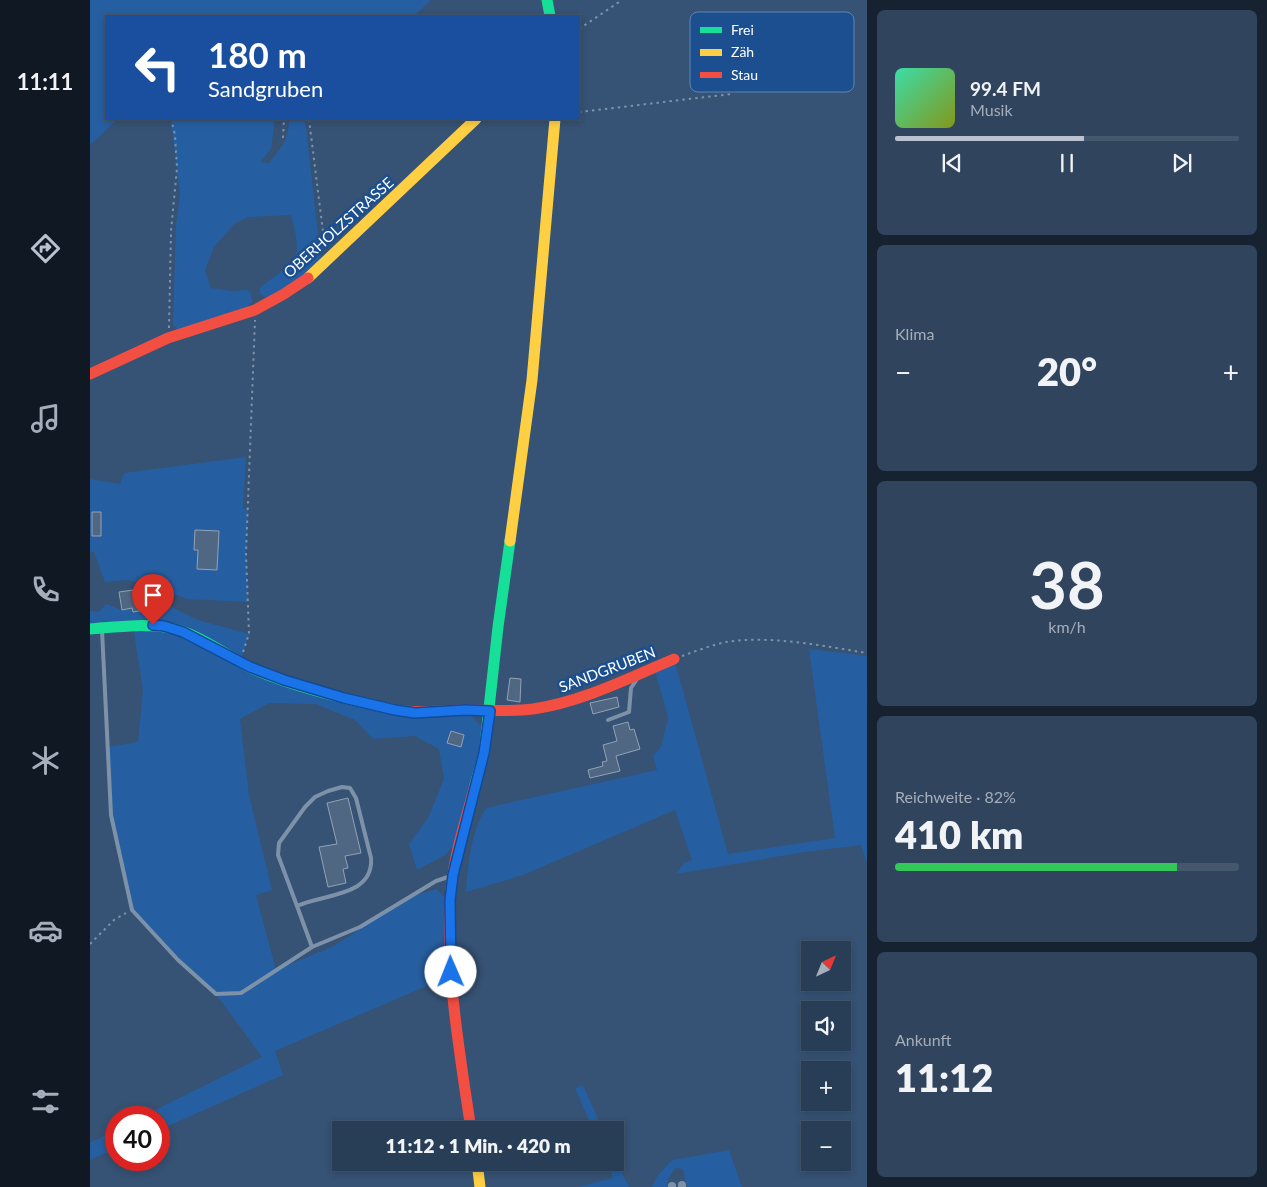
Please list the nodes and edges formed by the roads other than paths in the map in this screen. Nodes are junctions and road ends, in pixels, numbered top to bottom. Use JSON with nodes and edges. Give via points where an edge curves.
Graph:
{"nodes":[{"id":1,"x":547,"y":0,"type":"edge"},
{"id":2,"x":550,"y":15,"type":"edge"},
{"id":3,"x":475,"y":120,"type":"edge"},
{"id":4,"x":555,"y":120,"type":"edge"},
{"id":5,"x":90,"y":374,"type":"edge"},
{"id":6,"x":102,"y":627,"type":"junction"},
{"id":7,"x":90,"y":629,"type":"edge"},
{"id":8,"x":674,"y":659,"type":"road end"},
{"id":9,"x":642,"y":672,"type":"junction"},
{"id":10,"x":490,"y":711,"type":"junction"},
{"id":11,"x":608,"y":720,"type":"dead end"},
{"id":12,"x":453,"y":875,"type":"junction"},
{"id":13,"x":297,"y":906,"type":"junction"},
{"id":14,"x":312,"y":947,"type":"junction"},
{"id":15,"x":470,"y":1121,"type":"edge"},
{"id":16,"x":477,"y":1171,"type":"edge"},
{"id":17,"x":480,"y":1187,"type":"edge"}],
"edges":[{"from":1,"to":2,"type":"street"},
{"from":3,"to":5,"type":"street","name":"OBERHOLZSTRASSE","via":[[307,279],[256,310],[168,338]]},
{"from":4,"to":10,"type":"street","via":[[532,380],[498,627]]},
{"from":6,"to":7,"type":"street","name":"SANDGRUBEN"},
{"from":6,"to":10,"type":"street","name":"SANDGRUBEN","via":[[164,626],[284,680],[395,710],[415,713]]},
{"from":6,"to":14,"type":"lane","via":[[111,815],[132,910],[178,960],[216,994],[241,993]]},
{"from":8,"to":9,"type":"street","name":"SANDGRUBEN"},
{"from":9,"to":10,"type":"street","name":"SANDGRUBEN","via":[[559,704]]},
{"from":9,"to":11,"type":"lane","via":[[631,688],[629,712]]},
{"from":10,"to":12,"type":"street","via":[[484,753]]},
{"from":12,"to":14,"type":"lane","via":[[436,881],[360,927]]},
{"from":12,"to":15,"type":"street","via":[[451,972]]},
{"from":13,"to":13,"type":"lane","via":[[351,890],[370,870],[371,858],[360,815],[353,791],[348,787],[315,797],[279,844],[278,855]]},
{"from":13,"to":14,"type":"lane"},
{"from":16,"to":17,"type":"street"}]}
